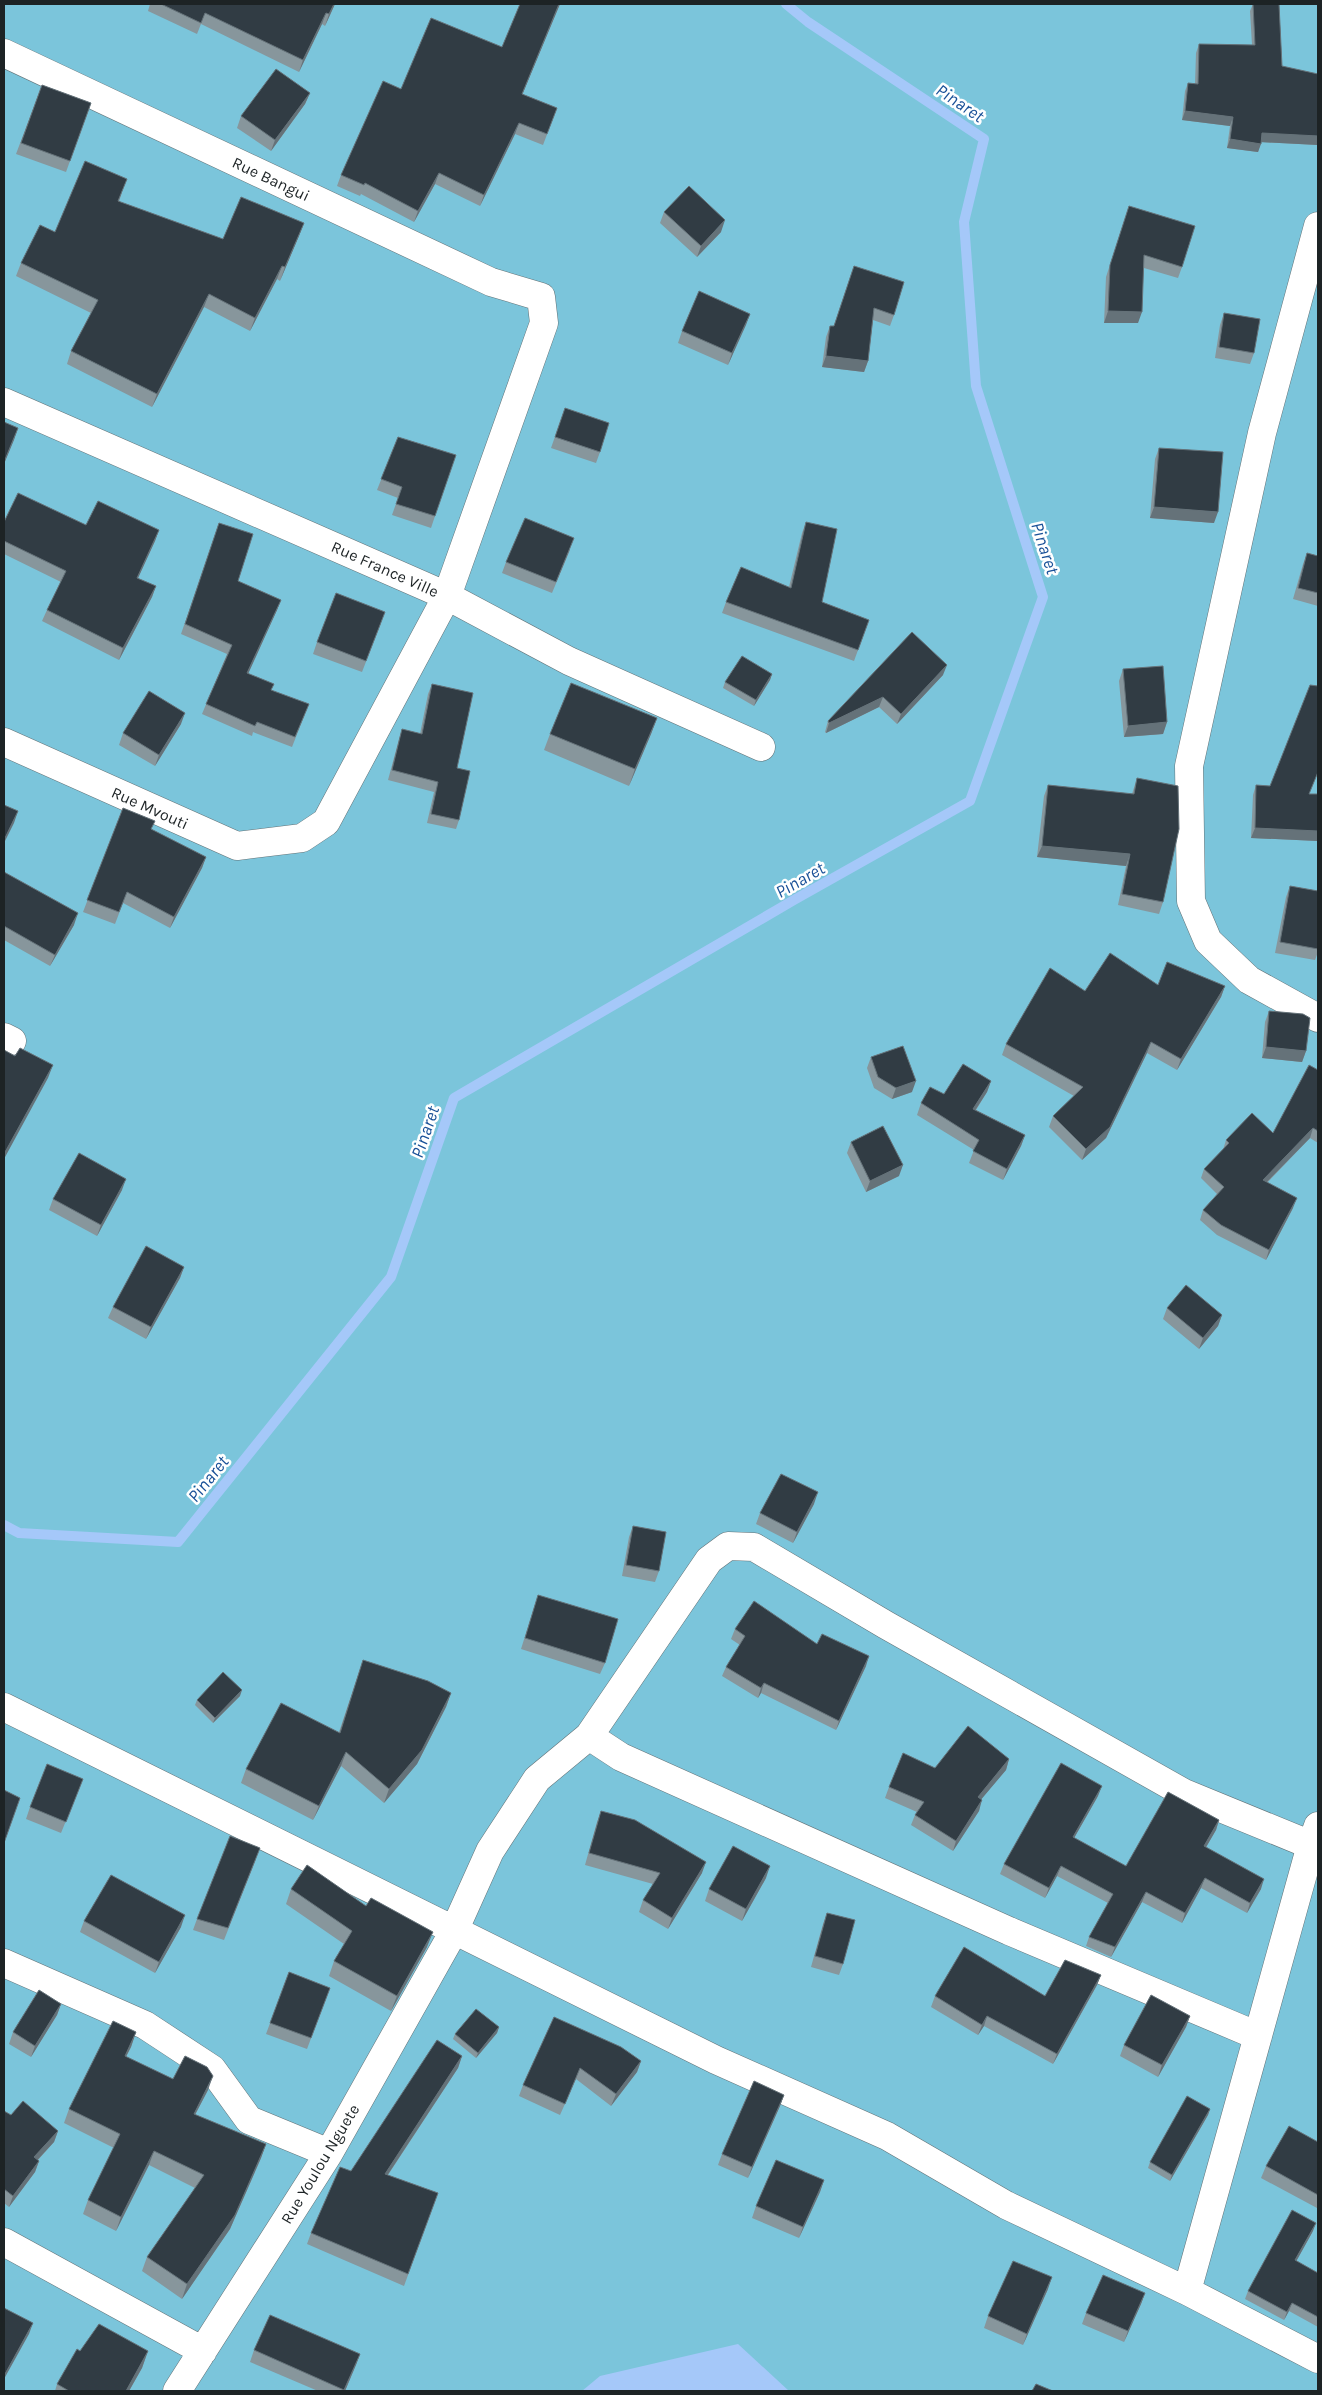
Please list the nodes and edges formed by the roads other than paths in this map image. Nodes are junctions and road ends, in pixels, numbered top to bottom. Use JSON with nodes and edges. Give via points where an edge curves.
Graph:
{"nodes":[{"id":1,"x":4,"y":53,"type":"edge"},
{"id":2,"x":1318,"y":226,"type":"edge"},
{"id":3,"x":4,"y":402,"type":"edge"},
{"id":4,"x":446,"y":596,"type":"junction"},
{"id":5,"x":4,"y":742,"type":"edge"},
{"id":6,"x":761,"y":747,"type":"dead end"},
{"id":7,"x":1318,"y":1018,"type":"edge"},
{"id":8,"x":4,"y":1707,"type":"edge"},
{"id":9,"x":589,"y":1736,"type":"junction"},
{"id":10,"x":1315,"y":1835,"type":"edge"},
{"id":11,"x":454,"y":1931,"type":"junction"},
{"id":12,"x":4,"y":1964,"type":"edge"},
{"id":13,"x":1258,"y":2036,"type":"junction"},
{"id":14,"x":329,"y":2153,"type":"junction"},
{"id":15,"x":4,"y":2242,"type":"edge"},
{"id":16,"x":1187,"y":2291,"type":"junction"},
{"id":17,"x":203,"y":2351,"type":"junction"},
{"id":18,"x":1318,"y":2359,"type":"edge"},
{"id":19,"x":177,"y":2391,"type":"edge"}],
"edges":[{"from":1,"to":4,"type":"street","name":"Rue Bangui","via":[[491,282],[541,297],[544,323]]},
{"from":2,"to":7,"type":"street","via":[[1262,433],[1190,766],[1191,901],[1208,941],[1249,980]]},
{"from":3,"to":4,"type":"street","name":"Rue France Ville"},
{"from":4,"to":5,"type":"street","name":"Rue Mvouti","via":[[326,822],[302,838],[237,846]]},
{"from":4,"to":6,"type":"street","name":"Rue France Ville","via":[[569,661]]},
{"from":8,"to":11,"type":"street"},
{"from":9,"to":10,"type":"street","name":"Rue Youlou Nguete","via":[[709,1560],[728,1546],[754,1547],[1184,1794]]},
{"from":9,"to":11,"type":"street","name":"Rue Youlou Nguete","via":[[537,1779],[490,1851]]},
{"from":9,"to":13,"type":"street","via":[[621,1758],[1009,1932]]},
{"from":10,"to":13,"type":"street"},
{"from":11,"to":14,"type":"street","name":"Rue Youlou Nguete"},
{"from":11,"to":16,"type":"street","via":[[716,2060],[887,2136],[1006,2205]]},
{"from":12,"to":14,"type":"street","via":[[145,2025],[212,2069],[249,2120]]},
{"from":13,"to":16,"type":"street"},
{"from":14,"to":17,"type":"street","name":"Rue Youlou Nguete"},
{"from":15,"to":17,"type":"street"},
{"from":16,"to":18,"type":"street"},
{"from":17,"to":19,"type":"street","name":"Rue Youlou Nguete"}]}
